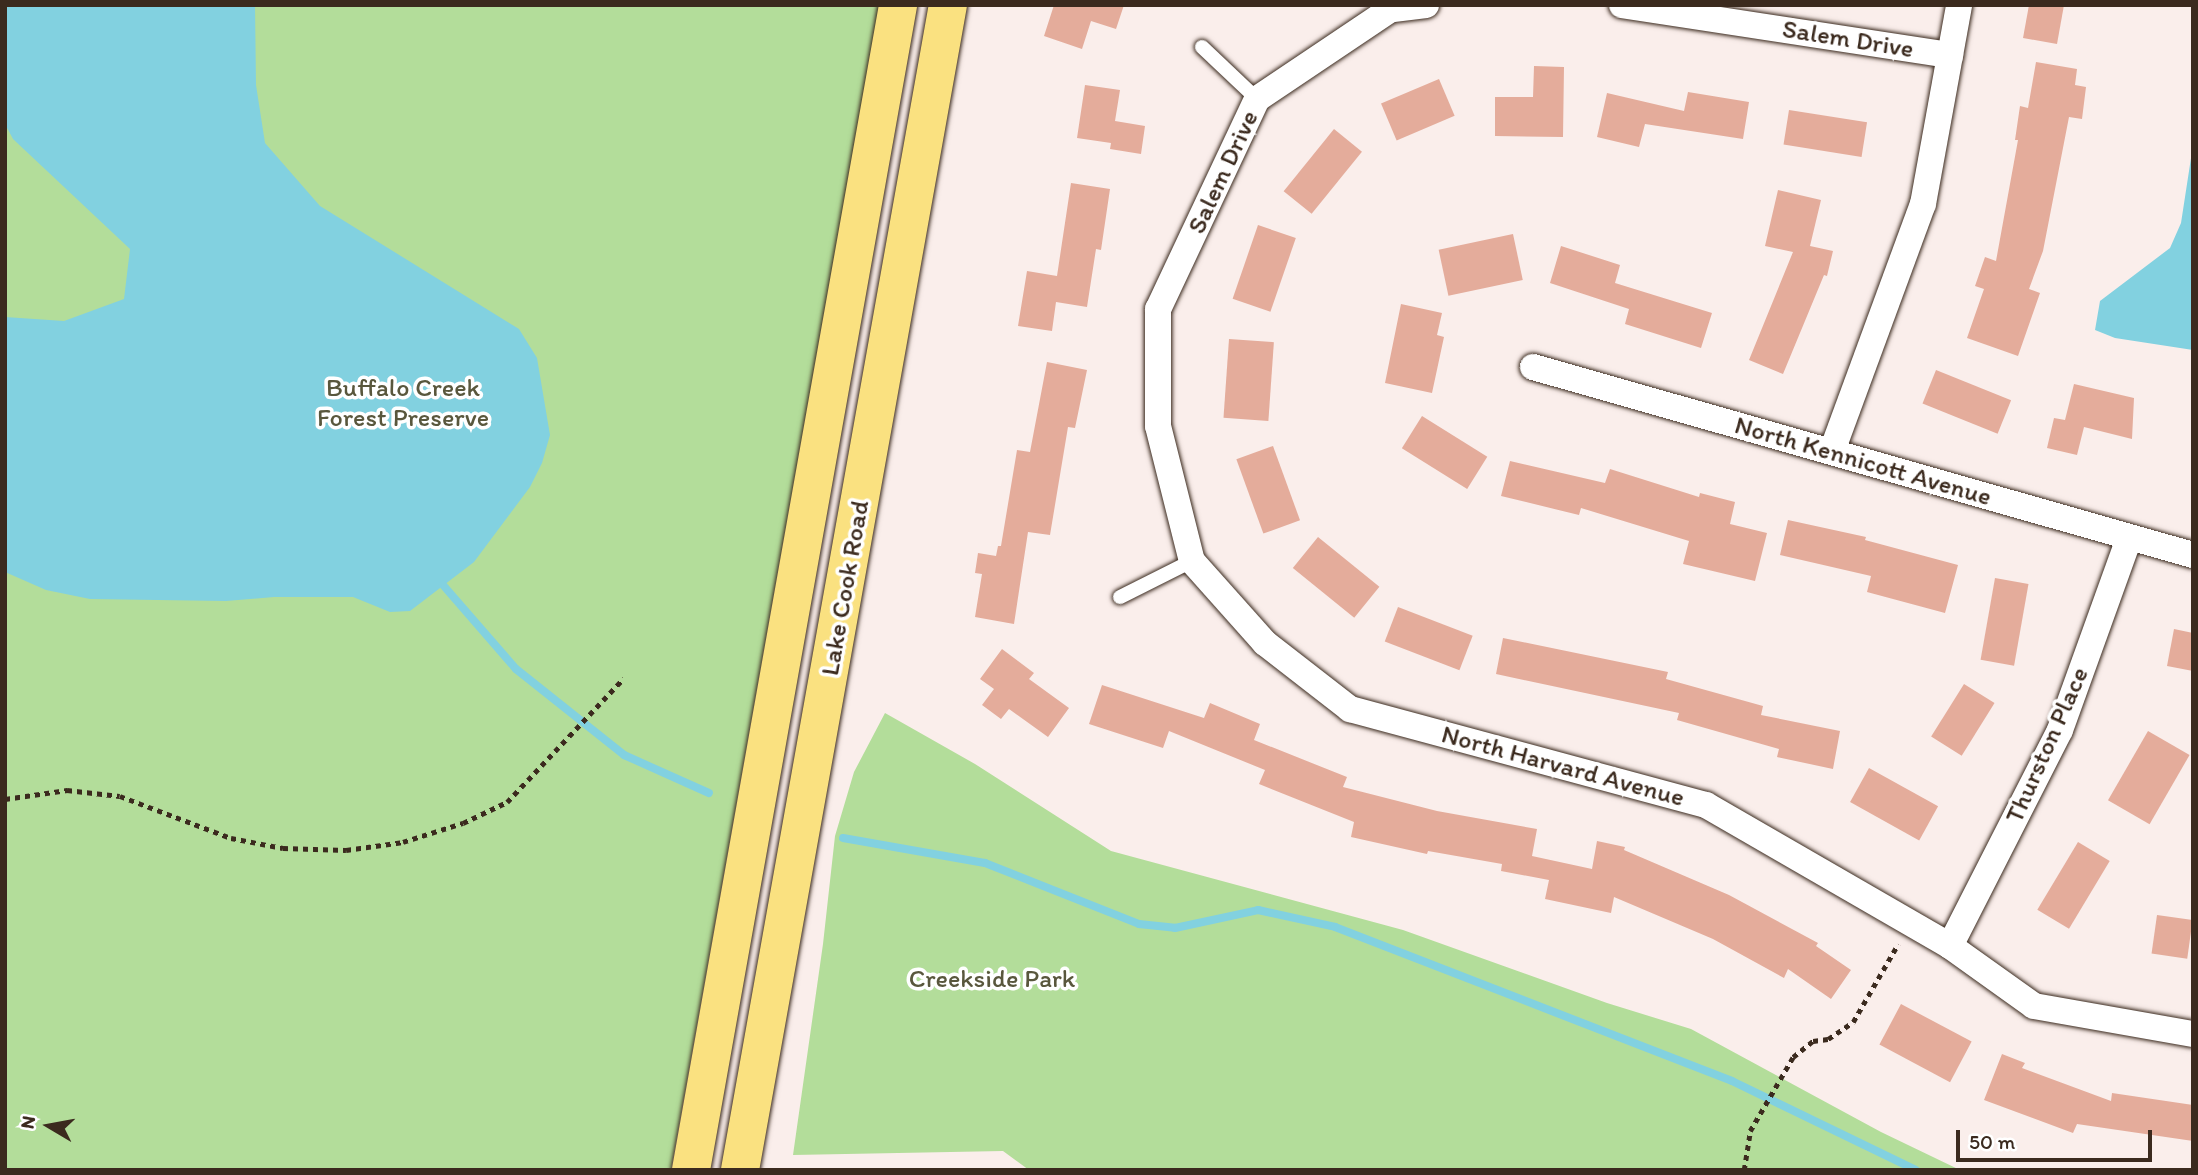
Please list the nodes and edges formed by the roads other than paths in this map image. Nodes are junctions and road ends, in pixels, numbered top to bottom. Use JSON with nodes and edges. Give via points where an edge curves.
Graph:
{"nodes":[{"id":1,"x":898,"y":5,"type":"edge"},
{"id":2,"x":948,"y":5,"type":"edge"},
{"id":3,"x":1426,"y":5,"type":"edge"},
{"id":4,"x":1622,"y":5,"type":"edge"},
{"id":5,"x":1959,"y":5,"type":"edge"},
{"id":6,"x":1202,"y":47,"type":"dead end"},
{"id":7,"x":1950,"y":55,"type":"junction"},
{"id":8,"x":1257,"y":99,"type":"junction"},
{"id":9,"x":1158,"y":309,"type":"joint"},
{"id":10,"x":1533,"y":367,"type":"dead end"},
{"id":11,"x":1832,"y":451,"type":"junction"},
{"id":12,"x":2129,"y":538,"type":"junction"},
{"id":13,"x":2193,"y":555,"type":"edge"},
{"id":14,"x":1192,"y":561,"type":"junction"},
{"id":15,"x":1120,"y":597,"type":"dead end"},
{"id":16,"x":1950,"y":946,"type":"junction"},
{"id":17,"x":2193,"y":1034,"type":"edge"},
{"id":18,"x":691,"y":1170,"type":"edge"},
{"id":19,"x":740,"y":1170,"type":"edge"}],
"edges":[{"from":1,"to":18,"type":"main road","name":"Lake Cook Road"},
{"from":2,"to":19,"type":"main road","name":"Lake Cook Road"},
{"from":3,"to":8,"type":"street","name":"Salem Drive","via":[[1391,9]]},
{"from":4,"to":7,"type":"street","name":"Salem Drive"},
{"from":5,"to":7,"type":"street"},
{"from":6,"to":8,"type":"lane"},
{"from":7,"to":11,"type":"street","via":[[1923,204]]},
{"from":8,"to":9,"type":"street","name":"Salem Drive"},
{"from":9,"to":14,"type":"street","name":"North Harvard Avenue","via":[[1158,426]]},
{"from":10,"to":11,"type":"street","name":"North Kennicott Avenue"},
{"from":11,"to":12,"type":"street","name":"North Kennicott Avenue"},
{"from":12,"to":13,"type":"street","name":"North Kennicott Avenue"},
{"from":12,"to":16,"type":"street","name":"Thurston Place","via":[[2060,730]]},
{"from":14,"to":15,"type":"lane"},
{"from":14,"to":16,"type":"street","name":"North Harvard Avenue","via":[[1265,643],[1350,709],[1706,805]]},
{"from":16,"to":17,"type":"street","name":"North Harvard Avenue","via":[[2034,1006]]}]}
